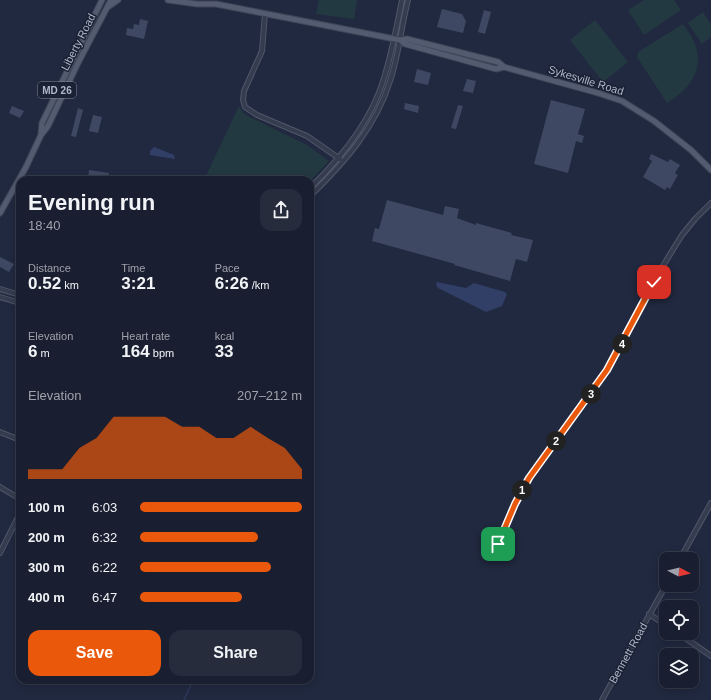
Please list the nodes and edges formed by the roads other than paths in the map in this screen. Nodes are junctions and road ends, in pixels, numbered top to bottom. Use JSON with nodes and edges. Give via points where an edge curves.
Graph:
{"nodes":[{"id":1,"x":102,"y":0,"type":"edge"},
{"id":2,"x":111,"y":0,"type":"edge"},
{"id":3,"x":118,"y":0,"type":"edge"},
{"id":4,"x":168,"y":0,"type":"edge"},
{"id":5,"x":204,"y":0,"type":"edge"},
{"id":6,"x":402,"y":0,"type":"edge"},
{"id":7,"x":407,"y":1,"type":"edge"},
{"id":8,"x":216,"y":4,"type":"junction"},
{"id":9,"x":106,"y":9,"type":"junction"},
{"id":10,"x":265,"y":13,"type":"junction"},
{"id":11,"x":397,"y":39,"type":"junction"},
{"id":12,"x":41,"y":135,"type":"junction"},
{"id":13,"x":339,"y":158,"type":"junction"},
{"id":14,"x":344,"y":162,"type":"junction"},
{"id":15,"x":711,"y":170,"type":"edge"},
{"id":16,"x":21,"y":176,"type":"edge"},
{"id":17,"x":314,"y":184,"type":"edge"},
{"id":18,"x":16,"y":185,"type":"edge"},
{"id":19,"x":314,"y":192,"type":"edge"},
{"id":20,"x":711,"y":203,"type":"edge"},
{"id":21,"x":0,"y":213,"type":"edge"},
{"id":22,"x":0,"y":289,"type":"edge"},
{"id":23,"x":16,"y":294,"type":"edge"},
{"id":24,"x":0,"y":297,"type":"edge"},
{"id":25,"x":16,"y":302,"type":"edge"},
{"id":26,"x":0,"y":432,"type":"edge"},
{"id":27,"x":16,"y":438,"type":"edge"},
{"id":28,"x":0,"y":487,"type":"edge"},
{"id":29,"x":16,"y":497,"type":"edge"},
{"id":30,"x":711,"y":503,"type":"edge"},
{"id":31,"x":16,"y":521,"type":"edge"},
{"id":32,"x":494,"y":551,"type":"dead end"},
{"id":33,"x":684,"y":552,"type":"edge"},
{"id":34,"x":0,"y":553,"type":"edge"},
{"id":35,"x":662,"y":592,"type":"edge"},
{"id":36,"x":650,"y":614,"type":"junction"},
{"id":37,"x":659,"y":620,"type":"edge"},
{"id":38,"x":688,"y":640,"type":"edge"},
{"id":39,"x":711,"y":656,"type":"edge"},
{"id":40,"x":602,"y":700,"type":"edge"}],
"edges":[{"from":1,"to":12,"type":"main road","name":"Liberty Road","number":"MD 26","via":[[42,123]]},
{"from":2,"to":9,"type":"main road","name":"Liberty Road","number":"MD 26"},
{"from":3,"to":9,"type":"main road"},
{"from":4,"to":8,"type":"main road","name":"Sykesville Road"},
{"from":5,"to":8,"type":"main road","name":"Sykesville Road"},
{"from":6,"to":11,"type":"street"},
{"from":7,"to":11,"type":"street"},
{"from":8,"to":10,"type":"main road","name":"Sykesville Road"},
{"from":9,"to":12,"type":"main road","name":"Liberty Road","number":"MD 26","via":[[48,126]]},
{"from":10,"to":11,"type":"main road","name":"Sykesville Road"},
{"from":10,"to":13,"type":"street","via":[[262,51],[244,91],[245,107],[257,115],[307,136]]},
{"from":11,"to":13,"type":"street","via":[[376,99]]},
{"from":11,"to":14,"type":"street","via":[[391,81],[382,102]]},
{"from":11,"to":15,"type":"main road","name":"Sykesville Road","via":[[407,39],[498,62],[504,67],[622,101],[654,121],[691,150]]},
{"from":12,"to":16,"type":"main road","name":"Liberty Road","number":"MD 26"},
{"from":13,"to":14,"type":"street"},
{"from":13,"to":17,"type":"street"},
{"from":14,"to":19,"type":"street"},
{"from":18,"to":21,"type":"main road","name":"Liberty Road","number":"MD 26"},
{"from":20,"to":32,"type":"street","via":[[682,235],[661,268],[607,370],[529,478]]},
{"from":22,"to":23,"type":"street"},
{"from":24,"to":25,"type":"street"},
{"from":26,"to":27,"type":"street"},
{"from":28,"to":29,"type":"street"},
{"from":30,"to":33,"type":"street"},
{"from":31,"to":34,"type":"street"},
{"from":35,"to":36,"type":"street","name":"Bennett Road"},
{"from":36,"to":37,"type":"street"},
{"from":36,"to":40,"type":"street","name":"Bennett Road"},
{"from":38,"to":39,"type":"street"}]}
